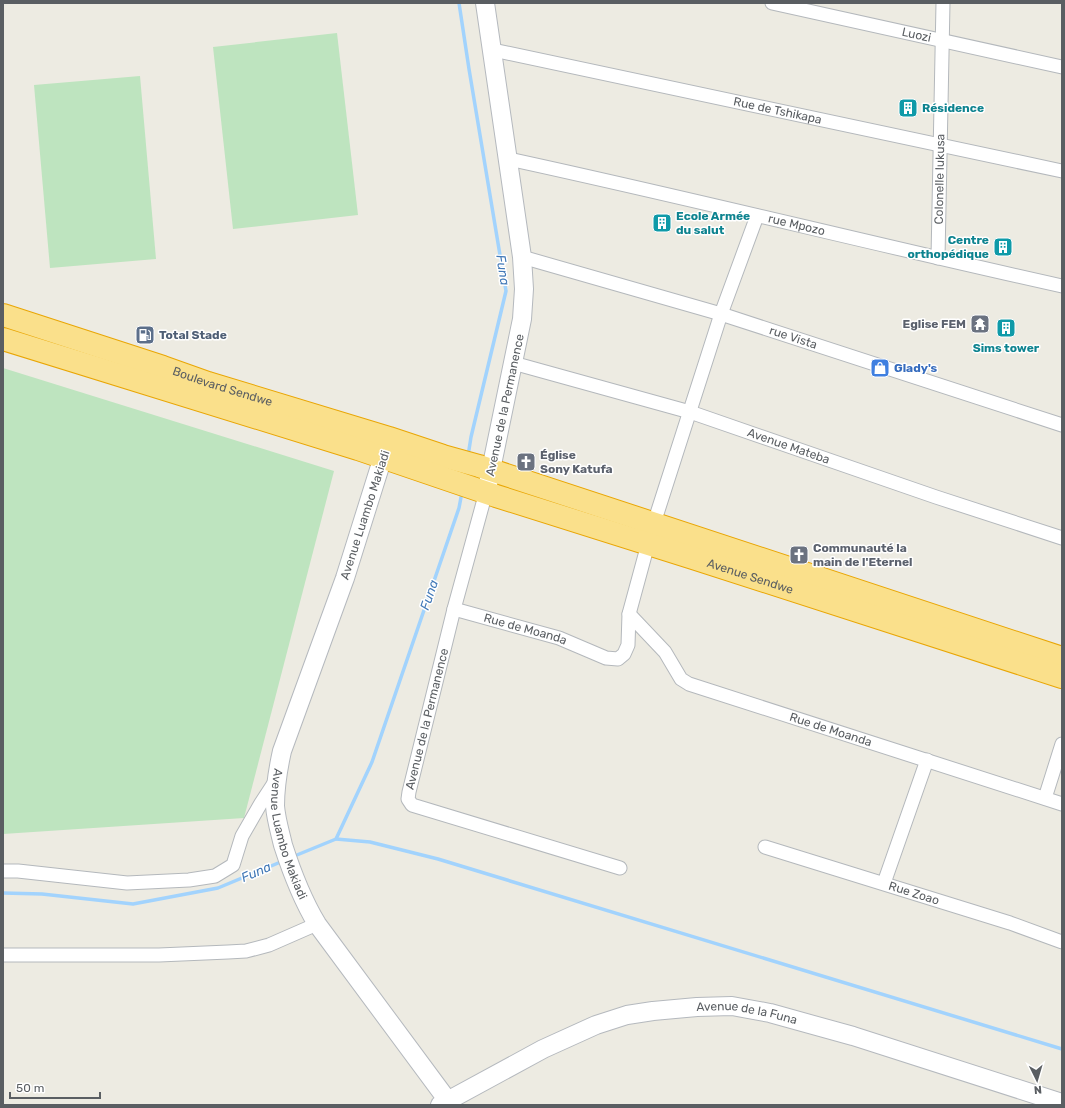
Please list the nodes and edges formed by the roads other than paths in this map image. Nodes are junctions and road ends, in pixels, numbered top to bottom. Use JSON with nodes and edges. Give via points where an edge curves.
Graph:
{"nodes":[{"id":1,"x":485,"y":3,"type":"edge"},
{"id":2,"x":772,"y":3,"type":"edge"},
{"id":3,"x":943,"y":3,"type":"edge"},
{"id":4,"x":942,"y":40,"type":"junction"},
{"id":5,"x":492,"y":50,"type":"junction"},
{"id":6,"x":1062,"y":67,"type":"edge"},
{"id":7,"x":941,"y":145,"type":"junction"},
{"id":8,"x":508,"y":159,"type":"junction"},
{"id":9,"x":1062,"y":171,"type":"edge"},
{"id":10,"x":757,"y":216,"type":"junction"},
{"id":11,"x":522,"y":257,"type":"junction"},
{"id":12,"x":938,"y":258,"type":"junction"},
{"id":13,"x":1062,"y":286,"type":"edge"},
{"id":14,"x":721,"y":314,"type":"junction"},
{"id":15,"x":3,"y":315,"type":"edge"},
{"id":16,"x":3,"y":339,"type":"edge"},
{"id":17,"x":513,"y":363,"type":"junction"},
{"id":18,"x":690,"y":412,"type":"junction"},
{"id":19,"x":1062,"y":426,"type":"edge"},
{"id":20,"x":386,"y":447,"type":"junction"},
{"id":21,"x":441,"y":466,"type":"joint"},
{"id":22,"x":482,"y":479,"type":"junction"},
{"id":23,"x":654,"y":523,"type":"junction"},
{"id":24,"x":1062,"y":538,"type":"edge"},
{"id":25,"x":648,"y":544,"type":"junction"},
{"id":26,"x":454,"y":609,"type":"junction"},
{"id":27,"x":629,"y":614,"type":"junction"},
{"id":28,"x":1062,"y":658,"type":"edge"},
{"id":29,"x":1062,"y":677,"type":"edge"},
{"id":30,"x":1062,"y":744,"type":"edge"},
{"id":31,"x":926,"y":760,"type":"junction"},
{"id":32,"x":276,"y":780,"type":"junction"},
{"id":33,"x":1045,"y":798,"type":"junction"},
{"id":34,"x":1062,"y":804,"type":"edge"},
{"id":35,"x":765,"y":847,"type":"dead end"},
{"id":36,"x":620,"y":868,"type":"dead end"},
{"id":37,"x":3,"y":871,"type":"edge"},
{"id":38,"x":884,"y":883,"type":"junction"},
{"id":39,"x":317,"y":924,"type":"junction"},
{"id":40,"x":1062,"y":942,"type":"edge"},
{"id":41,"x":3,"y":955,"type":"edge"},
{"id":42,"x":1062,"y":1103,"type":"edge"},
{"id":43,"x":446,"y":1104,"type":"edge"}],
"edges":[{"from":1,"to":5,"type":"main road","name":"Avenue de la Permanence"},
{"from":2,"to":4,"type":"street","name":"Luozi"},
{"from":3,"to":4,"type":"street","name":"Colonelle lukusa"},
{"from":4,"to":6,"type":"street","name":"Luozi"},
{"from":4,"to":7,"type":"street","name":"Colonelle lukusa"},
{"from":5,"to":7,"type":"street","name":"Rue de Tshikapa"},
{"from":5,"to":8,"type":"main road","name":"Avenue de la Permanence"},
{"from":7,"to":9,"type":"street","name":"Rue de Tshikapa"},
{"from":7,"to":12,"type":"street","name":"Colonelle lukusa"},
{"from":8,"to":10,"type":"street","name":"rue Mpozo"},
{"from":8,"to":11,"type":"main road","name":"Avenue de la Permanence"},
{"from":10,"to":12,"type":"street","name":"rue Mpozo"},
{"from":10,"to":14,"type":"street"},
{"from":11,"to":14,"type":"street","name":"rue Vista"},
{"from":11,"to":17,"type":"main road","name":"Avenue de la Permanence","via":[[522,319]]},
{"from":12,"to":13,"type":"street","name":"rue Mpozo"},
{"from":14,"to":18,"type":"street"},
{"from":14,"to":19,"type":"street","name":"rue Vista"},
{"from":15,"to":20,"type":"highway","name":"Boulevard Sendwe","via":[[163,366]]},
{"from":16,"to":20,"type":"highway","name":"Boulevard Sendwe"},
{"from":17,"to":18,"type":"street","name":"Avenue Mateba"},
{"from":17,"to":22,"type":"main road","name":"Avenue de la Permanence"},
{"from":18,"to":23,"type":"street"},
{"from":18,"to":24,"type":"street","name":"Avenue Mateba"},
{"from":20,"to":21,"type":"highway","name":"Boulevard Sendwe"},
{"from":20,"to":32,"type":"main road","name":"Avenue Luambo Makiadi","via":[[345,578],[282,751]]},
{"from":21,"to":22,"type":"highway","name":"Avenue Sendwe"},
{"from":22,"to":23,"type":"highway","name":"Avenue Sendwe"},
{"from":22,"to":25,"type":"highway","name":"Avenue Sendwe"},
{"from":22,"to":26,"type":"street","name":"Avenue de la Permanence"},
{"from":23,"to":28,"type":"highway","name":"Avenue Sendwe"},
{"from":25,"to":27,"type":"street","name":"Rue de Moanda"},
{"from":25,"to":29,"type":"highway","name":"Avenue Sendwe"},
{"from":26,"to":27,"type":"street","name":"Rue de Moanda","via":[[558,638],[606,658],[618,659],[628,645]]},
{"from":26,"to":36,"type":"street","name":"Avenue de la Permanence","via":[[408,799],[412,805]]},
{"from":27,"to":31,"type":"street","name":"Rue de Moanda","via":[[665,652],[681,679],[689,684]]},
{"from":30,"to":33,"type":"street"},
{"from":31,"to":33,"type":"street","name":"Rue de Moanda"},
{"from":31,"to":38,"type":"street"},
{"from":32,"to":37,"type":"street","via":[[242,836],[233,865],[214,876],[127,883]]},
{"from":32,"to":39,"type":"main road","name":"Avenue Luambo Makiadi","via":[[275,806],[280,832],[292,873]]},
{"from":33,"to":34,"type":"street","name":"Rue de Moanda"},
{"from":35,"to":38,"type":"street","name":"Rue Zoao"},
{"from":38,"to":40,"type":"street","name":"Rue Zoao"},
{"from":39,"to":41,"type":"street","via":[[269,945],[246,951],[159,955]]},
{"from":39,"to":43,"type":"main road","name":"Avenue Luambo Makiadi"},
{"from":42,"to":43,"type":"main road","name":"Avenue de la Funa","via":[[852,1036],[770,1013],[732,1006],[653,1011],[627,1015],[596,1025],[543,1049]]}]}
